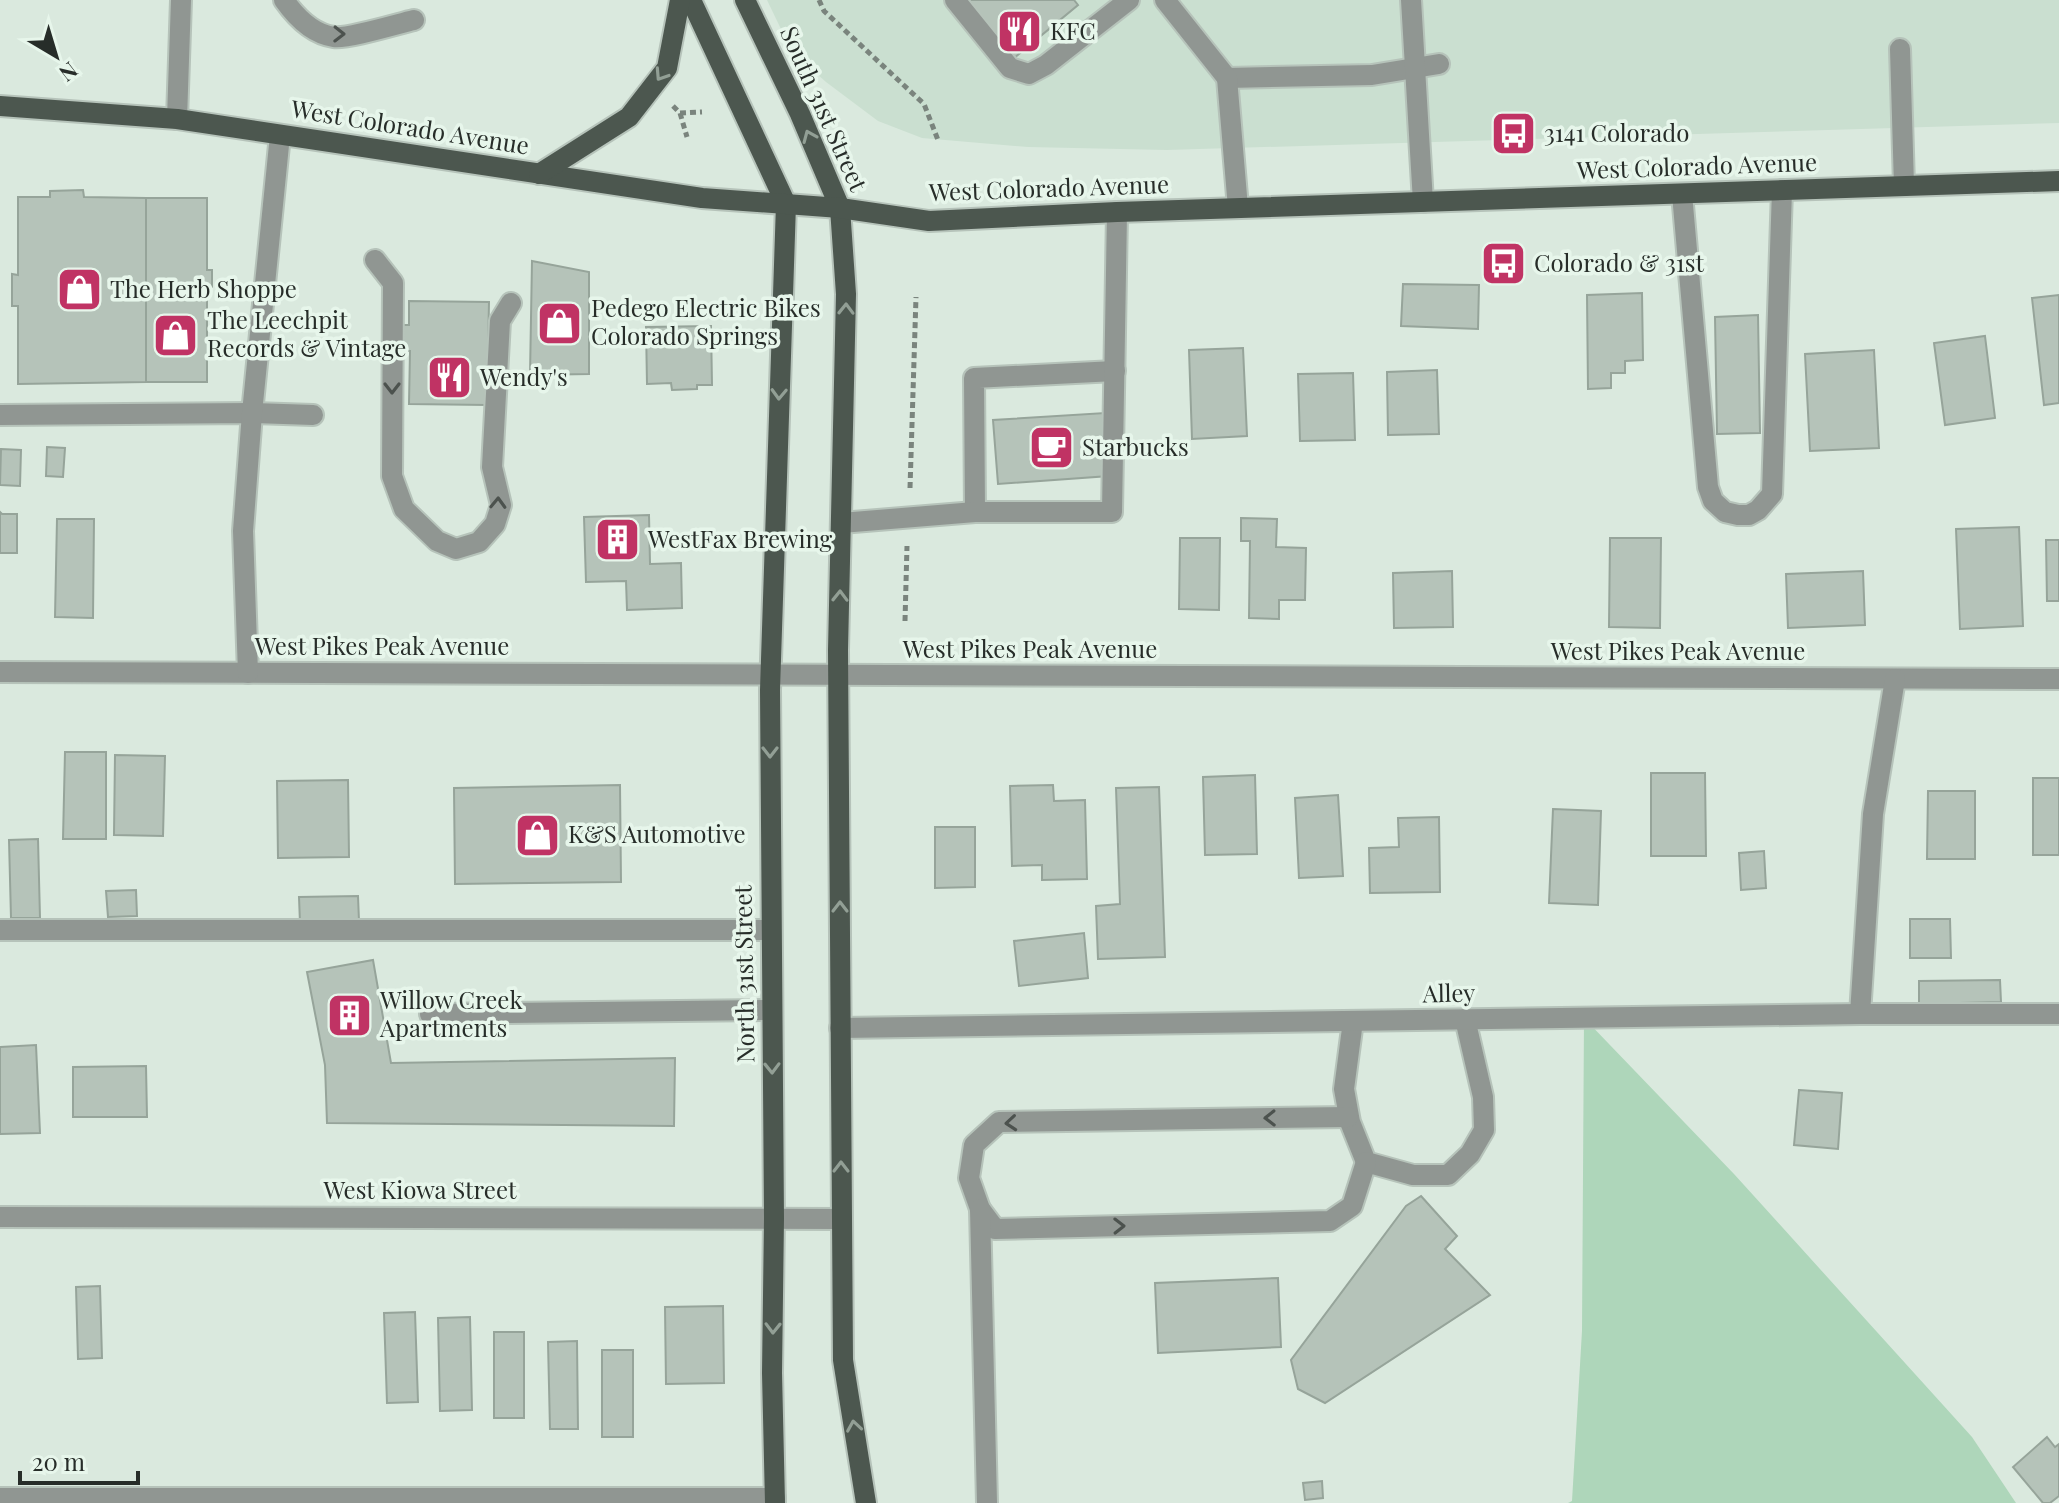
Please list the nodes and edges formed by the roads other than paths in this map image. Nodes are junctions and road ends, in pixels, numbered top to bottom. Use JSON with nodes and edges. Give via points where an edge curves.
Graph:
{"nodes":[{"id":1,"x":181,"y":0,"type":"edge"},
{"id":2,"x":284,"y":0,"type":"edge"},
{"id":3,"x":680,"y":0,"type":"edge"},
{"id":4,"x":691,"y":0,"type":"edge"},
{"id":5,"x":745,"y":0,"type":"edge"},
{"id":6,"x":955,"y":0,"type":"edge"},
{"id":7,"x":1129,"y":0,"type":"edge"},
{"id":8,"x":1165,"y":0,"type":"edge"},
{"id":9,"x":1411,"y":0,"type":"edge"},
{"id":10,"x":414,"y":20,"type":"dead end"},
{"id":11,"x":1900,"y":49,"type":"dead end"},
{"id":12,"x":1439,"y":64,"type":"dead end"},
{"id":13,"x":1415,"y":67,"type":"junction"},
{"id":14,"x":1227,"y":78,"type":"junction"},
{"id":15,"x":0,"y":106,"type":"edge"},
{"id":16,"x":177,"y":119,"type":"junction"},
{"id":17,"x":280,"y":135,"type":"junction"},
{"id":18,"x":539,"y":174,"type":"junction"},
{"id":19,"x":2059,"y":181,"type":"edge"},
{"id":20,"x":1904,"y":186,"type":"junction"},
{"id":21,"x":1782,"y":190,"type":"junction"},
{"id":22,"x":1682,"y":194,"type":"junction"},
{"id":23,"x":1423,"y":202,"type":"junction"},
{"id":24,"x":786,"y":204,"type":"junction"},
{"id":25,"x":840,"y":208,"type":"junction"},
{"id":26,"x":1238,"y":208,"type":"junction"},
{"id":27,"x":1117,"y":212,"type":"junction"},
{"id":28,"x":375,"y":260,"type":"dead end"},
{"id":29,"x":511,"y":303,"type":"dead end"},
{"id":30,"x":1115,"y":371,"type":"junction"},
{"id":31,"x":252,"y":413,"type":"junction"},
{"id":32,"x":0,"y":415,"type":"edge"},
{"id":33,"x":313,"y":415,"type":"dead end"},
{"id":34,"x":975,"y":512,"type":"junction"},
{"id":35,"x":841,"y":523,"type":"junction"},
{"id":36,"x":0,"y":672,"type":"edge"},
{"id":37,"x":248,"y":673,"type":"junction"},
{"id":38,"x":770,"y":674,"type":"junction"},
{"id":39,"x":838,"y":674,"type":"junction"},
{"id":40,"x":1895,"y":679,"type":"junction"},
{"id":41,"x":2059,"y":679,"type":"edge"},
{"id":42,"x":0,"y":930,"type":"edge"},
{"id":43,"x":770,"y":930,"type":"junction"},
{"id":44,"x":771,"y":1010,"type":"junction"},
{"id":45,"x":430,"y":1014,"type":"dead end"},
{"id":46,"x":1860,"y":1014,"type":"junction"},
{"id":47,"x":2059,"y":1014,"type":"edge"},
{"id":48,"x":1465,"y":1019,"type":"junction"},
{"id":49,"x":1353,"y":1021,"type":"junction"},
{"id":50,"x":840,"y":1028,"type":"junction"},
{"id":51,"x":1348,"y":1117,"type":"junction"},
{"id":52,"x":1366,"y":1162,"type":"junction"},
{"id":53,"x":980,"y":1209,"type":"junction"},
{"id":54,"x":0,"y":1217,"type":"edge"},
{"id":55,"x":774,"y":1218,"type":"junction"},
{"id":56,"x":841,"y":1219,"type":"junction"},
{"id":57,"x":0,"y":1498,"type":"edge"},
{"id":58,"x":775,"y":1501,"type":"edge"},
{"id":59,"x":866,"y":1503,"type":"edge"},
{"id":60,"x":987,"y":1503,"type":"edge"}],
"edges":[{"from":1,"to":16,"type":"street"},
{"from":2,"to":10,"type":"street","one_way":true,"via":[[310,28],[335,37]]},
{"from":3,"to":18,"type":"main road","one_way":true,"via":[[667,68],[629,117]]},
{"from":4,"to":24,"type":"main road"},
{"from":25,"to":5,"type":"main road","name":"South 31st Street","one_way":true},
{"from":6,"to":7,"type":"street","via":[[1010,68],[1029,74]]},
{"from":8,"to":14,"type":"street"},
{"from":9,"to":13,"type":"street"},
{"from":11,"to":20,"type":"street"},
{"from":12,"to":13,"type":"street"},
{"from":13,"to":14,"type":"street","via":[[1372,75]]},
{"from":13,"to":23,"type":"street"},
{"from":14,"to":26,"type":"street"},
{"from":15,"to":16,"type":"main road","name":"West Colorado Avenue"},
{"from":16,"to":17,"type":"main road","name":"West Colorado Avenue"},
{"from":17,"to":18,"type":"main road","name":"West Colorado Avenue"},
{"from":17,"to":31,"type":"street"},
{"from":18,"to":24,"type":"main road","name":"West Colorado Avenue","via":[[702,198]]},
{"from":19,"to":20,"type":"main road","name":"West Colorado Avenue"},
{"from":20,"to":21,"type":"main road","name":"West Colorado Avenue"},
{"from":21,"to":22,"type":"main road","name":"West Colorado Avenue"},
{"from":21,"to":22,"type":"street","via":[[1772,494],[1749,515],[1725,512],[1708,487]]},
{"from":22,"to":23,"type":"main road","name":"West Colorado Avenue"},
{"from":23,"to":26,"type":"main road","name":"West Colorado Avenue"},
{"from":24,"to":25,"type":"main road","name":"West Colorado Avenue"},
{"from":24,"to":38,"type":"main road","name":"North 31st Street","one_way":true},
{"from":25,"to":27,"type":"main road","name":"West Colorado Avenue","via":[[929,221]]},
{"from":35,"to":25,"type":"main road","name":"South 31st Street","one_way":true,"via":[[846,294]]},
{"from":26,"to":27,"type":"main road","name":"West Colorado Avenue"},
{"from":27,"to":30,"type":"street"},
{"from":28,"to":29,"type":"street","one_way":true,"via":[[393,283],[392,476],[404,509],[437,541],[456,549],[479,542],[495,524],[501,505],[492,467],[500,321]]},
{"from":30,"to":34,"type":"street","via":[[974,378]]},
{"from":30,"to":34,"type":"street","via":[[1112,512]]},
{"from":31,"to":32,"type":"street"},
{"from":31,"to":33,"type":"street"},
{"from":31,"to":37,"type":"street","via":[[243,531]]},
{"from":34,"to":35,"type":"street"},
{"from":39,"to":35,"type":"main road","name":"South 31st Street","one_way":true},
{"from":36,"to":37,"type":"street","name":"West Pikes Peak Avenue"},
{"from":37,"to":38,"type":"street","name":"West Pikes Peak Avenue"},
{"from":38,"to":39,"type":"street","name":"West Pikes Peak Avenue"},
{"from":38,"to":43,"type":"main road","name":"North 31st Street","one_way":true},
{"from":39,"to":40,"type":"street","name":"West Pikes Peak Avenue"},
{"from":50,"to":39,"type":"main road","one_way":true},
{"from":40,"to":41,"type":"street","name":"West Pikes Peak Avenue"},
{"from":40,"to":46,"type":"street","via":[[1873,814]]},
{"from":42,"to":43,"type":"street"},
{"from":43,"to":44,"type":"main road","name":"North 31st Street"},
{"from":44,"to":45,"type":"street"},
{"from":44,"to":55,"type":"main road","name":"North 31st Street","one_way":true},
{"from":46,"to":47,"type":"street","name":"Alley"},
{"from":46,"to":48,"type":"street","name":"Alley"},
{"from":48,"to":49,"type":"street","name":"Alley"},
{"from":48,"to":52,"type":"street","via":[[1483,1097],[1484,1130],[1470,1154],[1448,1175],[1413,1175]]},
{"from":49,"to":50,"type":"street","name":"Alley"},
{"from":49,"to":51,"type":"street","via":[[1344,1089]]},
{"from":56,"to":50,"type":"main road","one_way":true},
{"from":51,"to":52,"type":"street"},
{"from":51,"to":53,"type":"street","one_way":true,"via":[[999,1122],[974,1145],[969,1178]]},
{"from":53,"to":52,"type":"street","one_way":true,"via":[[995,1229],[1330,1221],[1352,1206]]},
{"from":53,"to":60,"type":"street"},
{"from":54,"to":55,"type":"street","name":"West Kiowa Street"},
{"from":55,"to":56,"type":"street","name":"West Kiowa Street"},
{"from":55,"to":58,"type":"main road","name":"North 31st Street","one_way":true},
{"from":59,"to":56,"type":"main road","one_way":true,"via":[[843,1360]]},
{"from":57,"to":58,"type":"street"}]}
